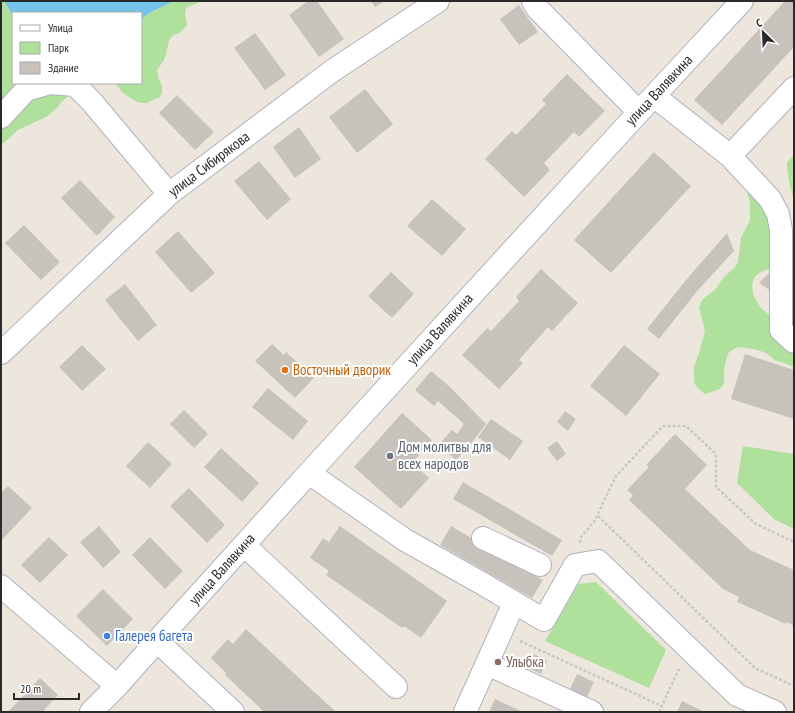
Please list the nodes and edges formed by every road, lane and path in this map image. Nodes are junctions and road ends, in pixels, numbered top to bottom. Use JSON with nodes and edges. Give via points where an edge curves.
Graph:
{"nodes":[{"id":1,"x":438,"y":1,"type":"edge"},
{"id":2,"x":534,"y":1,"type":"edge"},
{"id":3,"x":742,"y":1,"type":"edge"},
{"id":4,"x":47,"y":84,"type":"edge"},
{"id":5,"x":62,"y":84,"type":"edge"},
{"id":6,"x":794,"y":88,"type":"edge"},
{"id":7,"x":654,"y":96,"type":"junction"},
{"id":8,"x":639,"y":112,"type":"junction"},
{"id":9,"x":1,"y":116,"type":"edge"},
{"id":10,"x":730,"y":156,"type":"junction"},
{"id":11,"x":169,"y":194,"type":"junction"},
{"id":12,"x":794,"y":342,"type":"edge"},
{"id":13,"x":1,"y":353,"type":"edge"},
{"id":14,"x":309,"y":473,"type":"junction"},
{"id":15,"x":598,"y":516,"type":"junction"},
{"id":16,"x":594,"y":522,"type":"dead end"},
{"id":17,"x":484,"y":538,"type":"dead end"},
{"id":18,"x":794,"y":542,"type":"edge"},
{"id":19,"x":244,"y":545,"type":"junction"},
{"id":20,"x":540,"y":565,"type":"dead end"},
{"id":21,"x":1,"y":586,"type":"edge"},
{"id":22,"x":514,"y":603,"type":"junction"},
{"id":23,"x":501,"y":632,"type":"junction"},
{"id":24,"x":157,"y":640,"type":"junction"},
{"id":25,"x":688,"y":648,"type":"junction"},
{"id":26,"x":487,"y":664,"type":"junction"},
{"id":27,"x":117,"y":686,"type":"junction"},
{"id":28,"x":794,"y":686,"type":"edge"},
{"id":29,"x":396,"y":687,"type":"dead end"},
{"id":30,"x":662,"y":706,"type":"junction"},
{"id":31,"x":91,"y":712,"type":"edge"},
{"id":32,"x":233,"y":712,"type":"edge"},
{"id":33,"x":465,"y":712,"type":"edge"},
{"id":34,"x":592,"y":712,"type":"edge"},
{"id":35,"x":659,"y":712,"type":"edge"},
{"id":36,"x":775,"y":712,"type":"edge"}],
"edges":[{"from":1,"to":11,"type":"street","name":"улица Сибирякова","via":[[332,70]]},
{"from":2,"to":8,"type":"street","via":[[537,8]]},
{"from":3,"to":7,"type":"street","name":"улица Валявкина"},
{"from":4,"to":9,"type":"street","via":[[26,90]]},
{"from":5,"to":11,"type":"street","via":[[74,85],[92,102]]},
{"from":6,"to":10,"type":"street"},
{"from":7,"to":8,"type":"street","name":"улица Валявкина"},
{"from":7,"to":10,"type":"street"},
{"from":8,"to":14,"type":"street","name":"улица Валявкина"},
{"from":10,"to":12,"type":"street","via":[[770,199],[778,214],[781,330]]},
{"from":11,"to":13,"type":"street","name":"улица Сибирякова"},
{"from":14,"to":19,"type":"street","name":"улица Валявкина"},
{"from":14,"to":22,"type":"street","via":[[405,540]]},
{"from":15,"to":16,"type":"path"},
{"from":15,"to":18,"type":"path","via":[[616,476],[663,426],[686,426],[716,454],[716,487],[756,524]]},
{"from":15,"to":28,"type":"path","via":[[755,668]]},
{"from":17,"to":20,"type":"street"},
{"from":19,"to":24,"type":"street","name":"улица Валявкина"},
{"from":19,"to":29,"type":"street"},
{"from":21,"to":27,"type":"street"},
{"from":22,"to":23,"type":"street"},
{"from":22,"to":25,"type":"street","via":[[544,620],[576,565],[598,561]]},
{"from":23,"to":26,"type":"street"},
{"from":23,"to":30,"type":"path"},
{"from":24,"to":27,"type":"street","name":"улица Валявкина"},
{"from":24,"to":32,"type":"street"},
{"from":25,"to":30,"type":"path"},
{"from":25,"to":36,"type":"street","via":[[737,694]]},
{"from":26,"to":33,"type":"street"},
{"from":26,"to":34,"type":"street"},
{"from":27,"to":31,"type":"street","name":"улица Валявкина"},
{"from":30,"to":35,"type":"path"}]}
